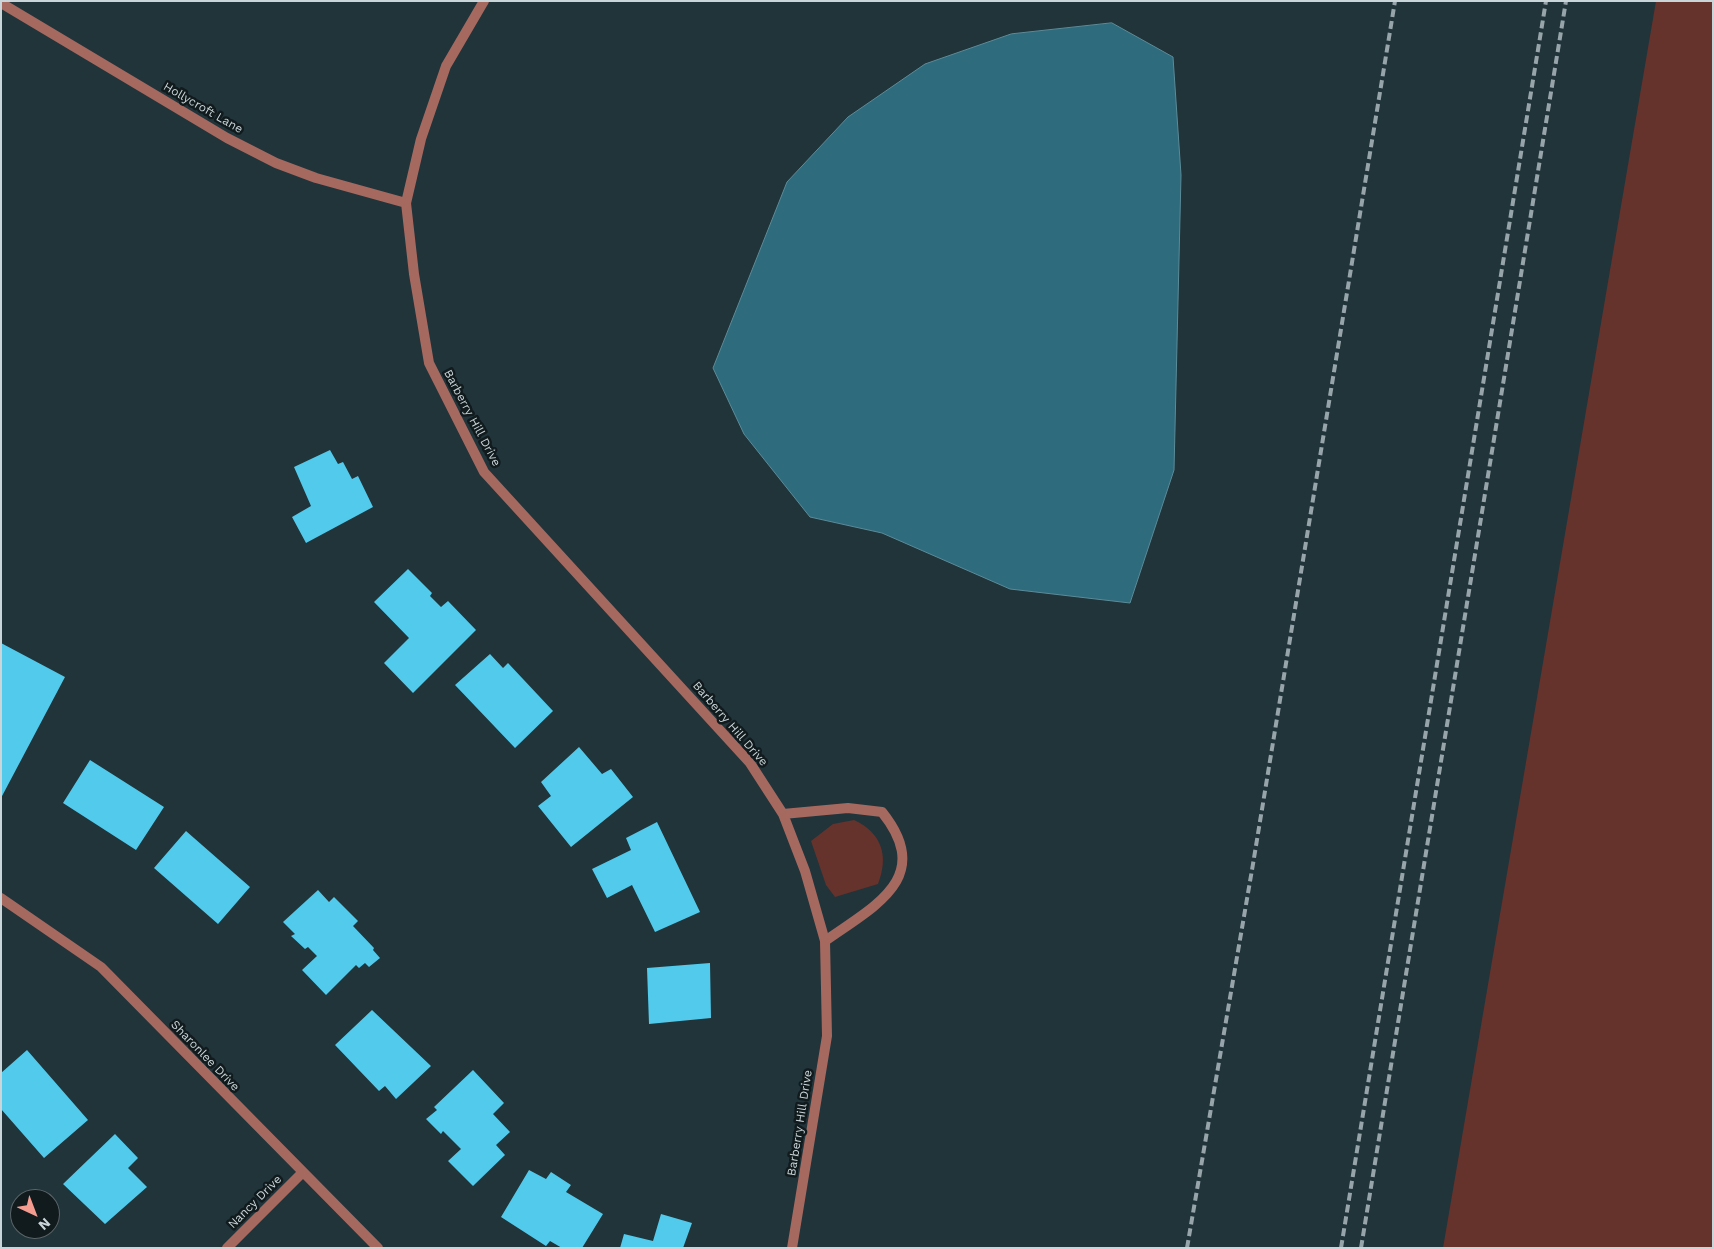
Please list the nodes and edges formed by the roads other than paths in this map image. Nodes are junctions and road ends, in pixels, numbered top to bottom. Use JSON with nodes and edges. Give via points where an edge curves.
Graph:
{"nodes":[{"id":1,"x":484,"y":1,"type":"edge"},
{"id":2,"x":1,"y":3,"type":"edge"},
{"id":3,"x":406,"y":203,"type":"junction"},
{"id":4,"x":783,"y":814,"type":"junction"},
{"id":5,"x":1,"y":898,"type":"edge"},
{"id":6,"x":825,"y":941,"type":"junction"},
{"id":7,"x":302,"y":1173,"type":"junction"},
{"id":8,"x":227,"y":1248,"type":"edge"},
{"id":9,"x":378,"y":1248,"type":"edge"},
{"id":10,"x":792,"y":1248,"type":"edge"}],
"edges":[{"from":1,"to":3,"type":"street","name":"Barberry Hill Drive","via":[[446,66],[422,139]]},
{"from":2,"to":3,"type":"street","name":"Hollycroft Lane","via":[[227,138],[276,163],[316,178]]},
{"from":3,"to":4,"type":"street","name":"Barberry Hill Drive","via":[[429,363],[484,472],[750,763]]},
{"from":4,"to":6,"type":"street","name":"Barberry Hill Drive","via":[[805,871]]},
{"from":4,"to":6,"type":"street","via":[[848,808],[882,812],[896,830],[903,859],[898,882],[882,900]]},
{"from":5,"to":7,"type":"street","name":"Sharonlee Drive","via":[[101,967]]},
{"from":6,"to":10,"type":"street","name":"Barberry Hill Drive","via":[[827,1036]]},
{"from":7,"to":8,"type":"street","name":"Nancy Drive"},
{"from":7,"to":9,"type":"street","name":"Sharonlee Drive"}]}
